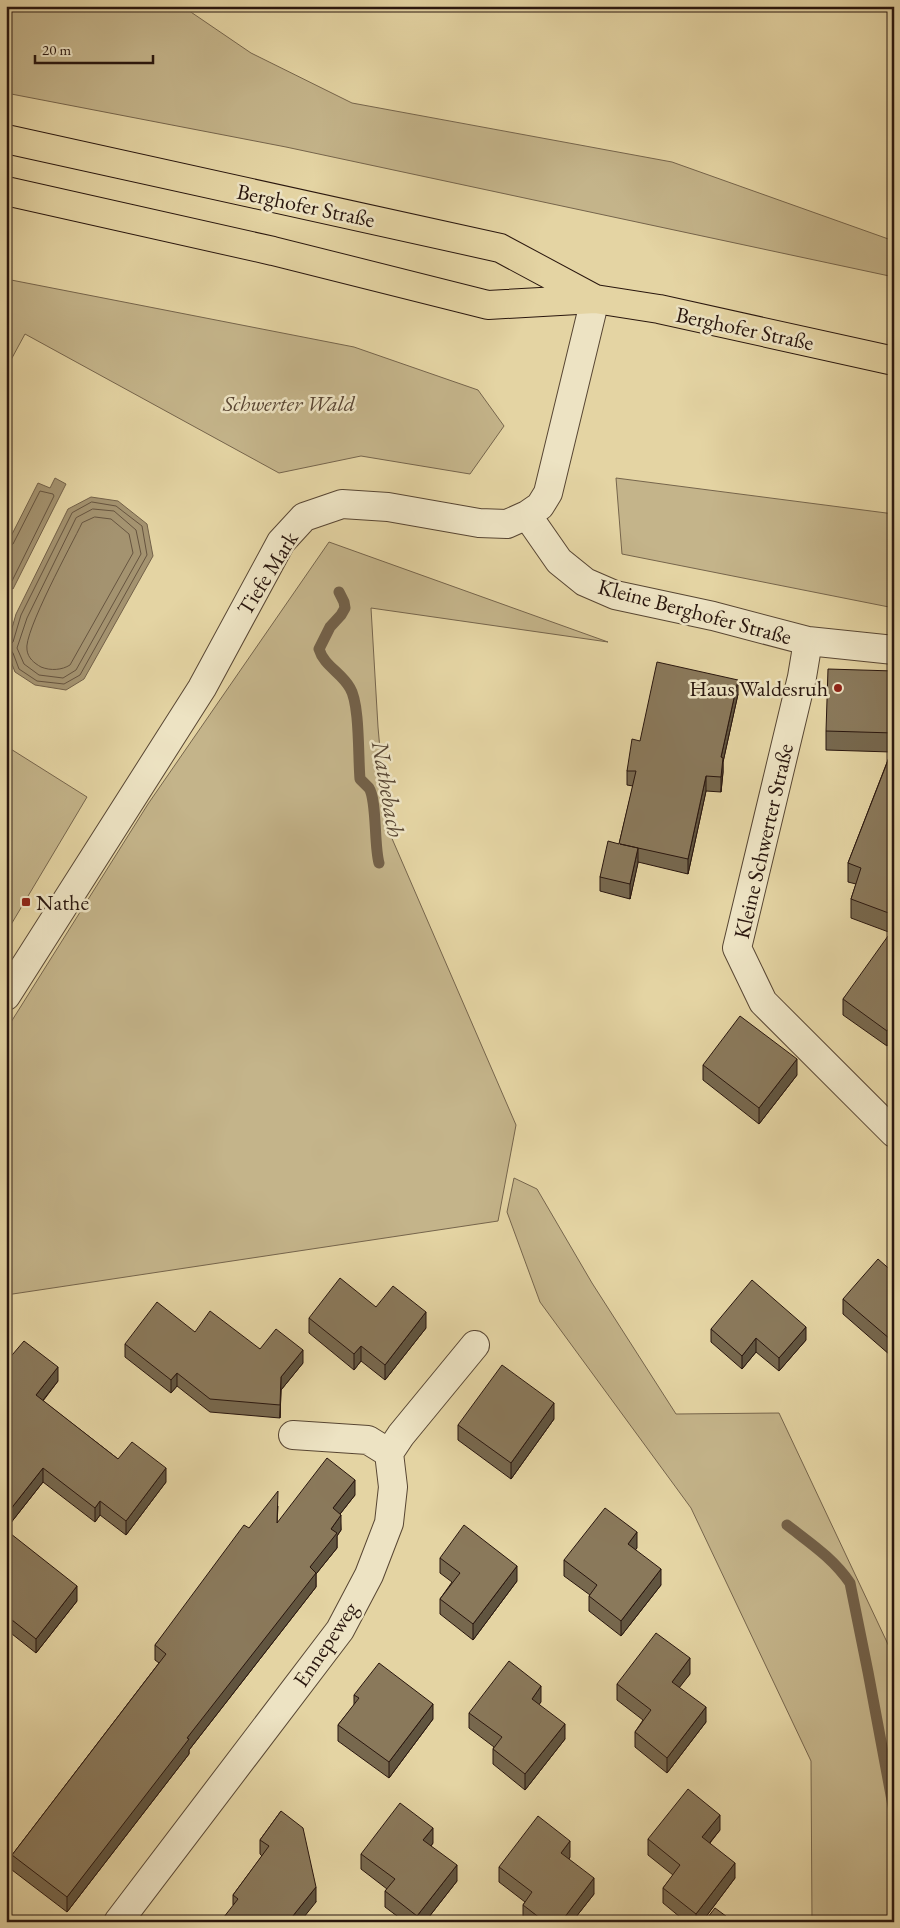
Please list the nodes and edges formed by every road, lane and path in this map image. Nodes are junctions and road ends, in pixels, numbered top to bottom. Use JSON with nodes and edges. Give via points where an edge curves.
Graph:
{"nodes":[{"id":1,"x":6,"y":139,"type":"edge"},
{"id":2,"x":6,"y":191,"type":"edge"},
{"id":3,"x":595,"y":299,"type":"junction"},
{"id":4,"x":894,"y":361,"type":"edge"},
{"id":5,"x":527,"y":515,"type":"junction"},
{"id":6,"x":808,"y":641,"type":"junction"},
{"id":7,"x":894,"y":650,"type":"edge"},
{"id":8,"x":6,"y":996,"type":"edge"},
{"id":9,"x":894,"y":1133,"type":"edge"},
{"id":10,"x":475,"y":1345,"type":"dead end"},
{"id":11,"x":294,"y":1435,"type":"dead end"},
{"id":12,"x":389,"y":1453,"type":"junction"},
{"id":13,"x":118,"y":1922,"type":"edge"}],
"edges":[{"from":1,"to":3,"type":"main road","name":"Berghofer Straße","via":[[500,248]]},
{"from":2,"to":3,"type":"main road","name":"Berghofer Straße","via":[[273,251],[488,306]]},
{"from":3,"to":4,"type":"main road","name":"Berghofer Straße","via":[[659,309]]},
{"from":3,"to":5,"type":"street","name":"Tiefe Mark","via":[[548,494],[540,506]]},
{"from":5,"to":6,"type":"street","name":"Kleine Berghofer Straße","via":[[559,561],[585,582],[614,595]]},
{"from":5,"to":8,"type":"street","name":"Tiefe Mark","via":[[507,524],[480,523],[388,507],[342,504],[304,517],[281,542],[202,688]]},
{"from":6,"to":7,"type":"street","name":"Kleine Berghofer Straße"},
{"from":6,"to":9,"type":"street","name":"Kleine Schwerter Straße","via":[[737,948],[763,1002]]},
{"from":10,"to":12,"type":"street"},
{"from":11,"to":12,"type":"street","via":[[368,1440]]},
{"from":12,"to":13,"type":"street","name":"Ennepeweg","via":[[393,1487],[389,1523],[369,1575],[340,1630]]}]}
